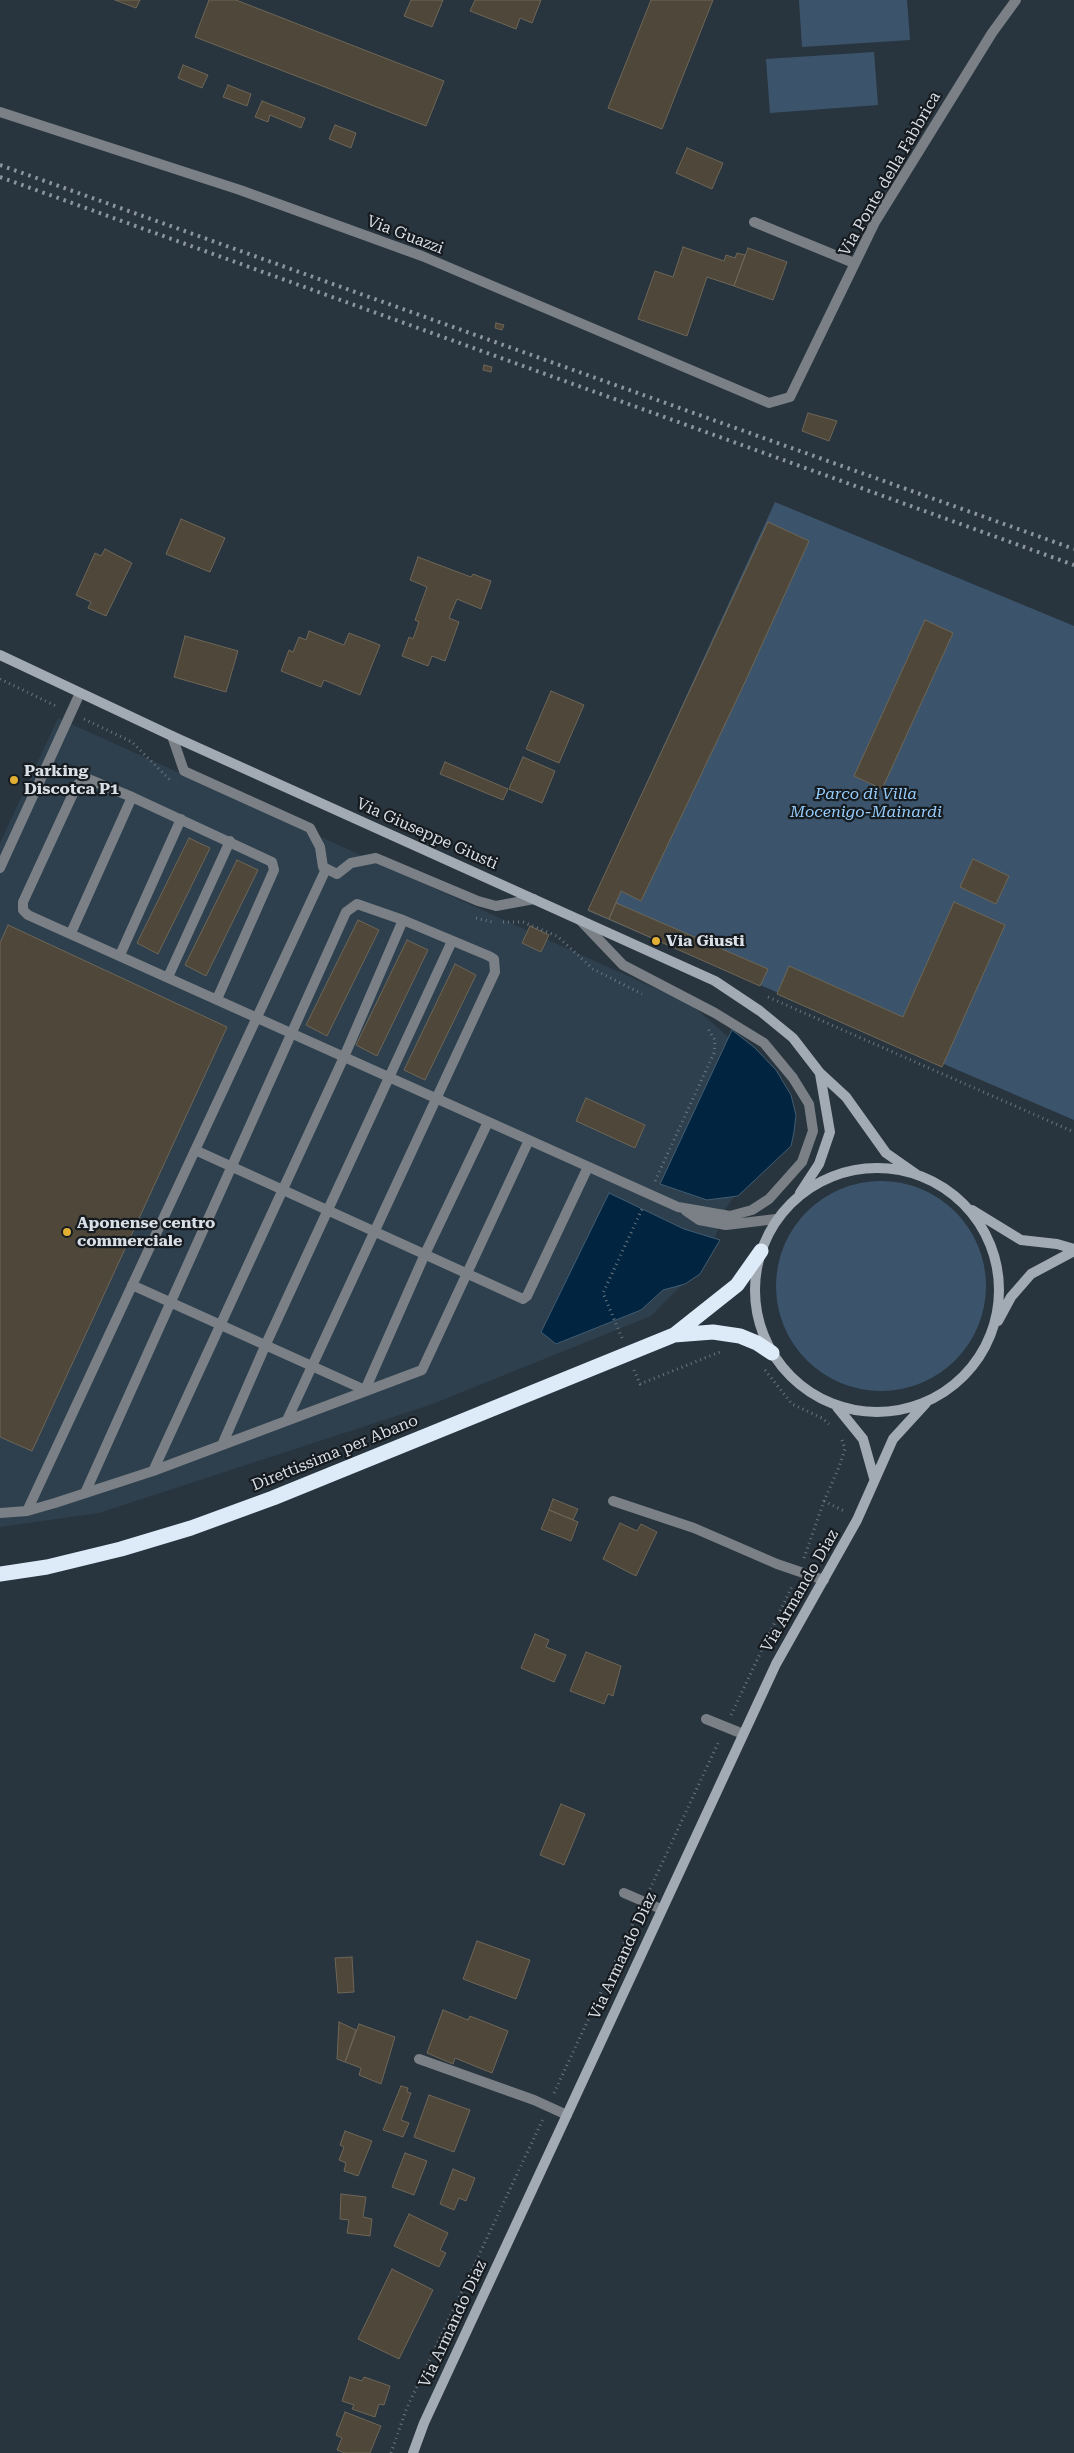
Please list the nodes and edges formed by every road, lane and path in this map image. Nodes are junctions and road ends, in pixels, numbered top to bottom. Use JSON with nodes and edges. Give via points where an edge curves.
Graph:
{"nodes":[{"id":1,"x":1016,"y":0,"type":"edge"},
{"id":2,"x":0,"y":112,"type":"edge"},
{"id":3,"x":754,"y":222,"type":"dead end"},
{"id":4,"x":854,"y":263,"type":"junction"},
{"id":5,"x":790,"y":397,"type":"joint"},
{"id":6,"x":0,"y":655,"type":"edge"},
{"id":7,"x":0,"y":679,"type":"edge"},
{"id":8,"x":80,"y":693,"type":"junction"},
{"id":9,"x":72,"y":714,"type":"junction"},
{"id":10,"x":172,"y":736,"type":"junction"},
{"id":11,"x":132,"y":797,"type":"junction"},
{"id":12,"x":181,"y":819,"type":"junction"},
{"id":13,"x":230,"y":841,"type":"junction"},
{"id":14,"x":0,"y":868,"type":"edge"},
{"id":15,"x":326,"y":869,"type":"junction"},
{"id":16,"x":534,"y":899,"type":"junction"},
{"id":17,"x":577,"y":918,"type":"junction"},
{"id":18,"x":403,"y":920,"type":"junction"},
{"id":19,"x":71,"y":933,"type":"junction"},
{"id":20,"x":452,"y":941,"type":"junction"},
{"id":21,"x":120,"y":955,"type":"junction"},
{"id":22,"x":168,"y":977,"type":"junction"},
{"id":23,"x":217,"y":999,"type":"junction"},
{"id":24,"x":745,"y":1001,"type":"junction"},
{"id":25,"x":257,"y":1017,"type":"junction"},
{"id":26,"x":292,"y":1033,"type":"junction"},
{"id":27,"x":715,"y":1040,"type":"dead end"},
{"id":28,"x":344,"y":1056,"type":"junction"},
{"id":29,"x":820,"y":1073,"type":"junction"},
{"id":30,"x":389,"y":1077,"type":"junction"},
{"id":31,"x":436,"y":1098,"type":"junction"},
{"id":32,"x":488,"y":1122,"type":"junction"},
{"id":33,"x":1074,"y":1132,"type":"edge"},
{"id":34,"x":529,"y":1140,"type":"junction"},
{"id":35,"x":195,"y":1150,"type":"junction"},
{"id":36,"x":231,"y":1165,"type":"junction"},
{"id":37,"x":588,"y":1167,"type":"junction"},
{"id":38,"x":916,"y":1174,"type":"junction"},
{"id":39,"x":652,"y":1187,"type":"dead end"},
{"id":40,"x":282,"y":1188,"type":"junction"},
{"id":41,"x":798,"y":1196,"type":"junction"},
{"id":42,"x":678,"y":1207,"type":"junction"},
{"id":43,"x":968,"y":1208,"type":"junction"},
{"id":44,"x":328,"y":1209,"type":"junction"},
{"id":45,"x":640,"y":1215,"type":"dead end"},
{"id":46,"x":776,"y":1219,"type":"junction"},
{"id":47,"x":375,"y":1230,"type":"junction"},
{"id":48,"x":1074,"y":1250,"type":"edge"},
{"id":49,"x":761,"y":1251,"type":"junction"},
{"id":50,"x":424,"y":1254,"type":"junction"},
{"id":51,"x":467,"y":1273,"type":"junction"},
{"id":52,"x":132,"y":1285,"type":"junction"},
{"id":53,"x":171,"y":1302,"type":"junction"},
{"id":54,"x":614,"y":1321,"type":"dead end"},
{"id":55,"x":220,"y":1323,"type":"junction"},
{"id":56,"x":995,"y":1326,"type":"junction"},
{"id":57,"x":674,"y":1335,"type":"junction"},
{"id":58,"x":266,"y":1344,"type":"junction"},
{"id":59,"x":726,"y":1352,"type":"dead end"},
{"id":60,"x":772,"y":1354,"type":"junction"},
{"id":61,"x":313,"y":1365,"type":"junction"},
{"id":62,"x":762,"y":1367,"type":"dead end"},
{"id":63,"x":640,"y":1384,"type":"dead end"},
{"id":64,"x":365,"y":1390,"type":"junction"},
{"id":65,"x":926,"y":1403,"type":"junction"},
{"id":66,"x":836,"y":1407,"type":"junction"},
{"id":67,"x":287,"y":1420,"type":"junction"},
{"id":68,"x":834,"y":1428,"type":"dead end"},
{"id":69,"x":840,"y":1433,"type":"dead end"},
{"id":70,"x":222,"y":1445,"type":"junction"},
{"id":71,"x":153,"y":1470,"type":"junction"},
{"id":72,"x":874,"y":1478,"type":"junction"},
{"id":73,"x":85,"y":1493,"type":"junction"},
{"id":74,"x":613,"y":1501,"type":"dead end"},
{"id":75,"x":824,"y":1501,"type":"junction"},
{"id":76,"x":26,"y":1511,"type":"junction"},
{"id":77,"x":0,"y":1514,"type":"edge"},
{"id":78,"x":858,"y":1518,"type":"junction"},
{"id":79,"x":799,"y":1571,"type":"junction"},
{"id":80,"x":0,"y":1574,"type":"edge"},
{"id":81,"x":824,"y":1580,"type":"junction"},
{"id":82,"x":706,"y":1719,"type":"dead end"},
{"id":83,"x":726,"y":1727,"type":"junction"},
{"id":84,"x":742,"y":1734,"type":"junction"},
{"id":85,"x":624,"y":1893,"type":"dead end"},
{"id":86,"x":644,"y":1902,"type":"junction"},
{"id":87,"x":661,"y":1909,"type":"junction"},
{"id":88,"x":419,"y":2059,"type":"dead end"},
{"id":89,"x":548,"y":2106,"type":"junction"},
{"id":90,"x":567,"y":2115,"type":"junction"},
{"id":91,"x":391,"y":2453,"type":"edge"},
{"id":92,"x":413,"y":2453,"type":"edge"}],
"edges":[{"from":1,"to":4,"type":"street","name":"Via Ponte della Fabbrica","via":[[992,33],[875,222]]},
{"from":2,"to":5,"type":"street","name":"Via Guazzi","via":[[249,194],[422,256],[759,400],[769,403]]},
{"from":3,"to":4,"type":"street"},
{"from":4,"to":5,"type":"street","name":"Via Ponte della Fabbrica"},
{"from":6,"to":8,"type":"street","name":"Via Giuseppe Giusti"},
{"from":7,"to":9,"type":"path"},
{"from":8,"to":9,"type":"street"},
{"from":8,"to":10,"type":"street","name":"Via Giuseppe Giusti"},
{"from":9,"to":14,"type":"street"},
{"from":10,"to":15,"type":"street","via":[[184,771],[310,828]]},
{"from":10,"to":16,"type":"street","name":"Via Giuseppe Giusti"},
{"from":11,"to":12,"type":"street"},
{"from":11,"to":19,"type":"street"},
{"from":11,"to":19,"type":"street","via":[[88,779],[81,782],[23,902],[23,910],[28,915]]},
{"from":12,"to":13,"type":"street"},
{"from":12,"to":21,"type":"street"},
{"from":13,"to":22,"type":"street"},
{"from":13,"to":23,"type":"street","via":[[272,862],[274,870]]},
{"from":15,"to":16,"type":"street","via":[[338,874],[351,862],[376,858],[496,906]]},
{"from":15,"to":25,"type":"street"},
{"from":16,"to":17,"type":"street","name":"Via Giuseppe Giusti"},
{"from":17,"to":24,"type":"street","name":"Via Giuseppe Giusti","via":[[715,981]]},
{"from":17,"to":42,"type":"street","via":[[623,965],[715,1012],[764,1043],[794,1078],[809,1104],[813,1130],[802,1162],[769,1198],[752,1210],[730,1216]]},
{"from":18,"to":20,"type":"street"},
{"from":18,"to":26,"type":"street","via":[[362,905],[350,907]]},
{"from":18,"to":28,"type":"street"},
{"from":19,"to":21,"type":"street"},
{"from":20,"to":30,"type":"street"},
{"from":20,"to":31,"type":"street","via":[[494,959],[495,972]]},
{"from":21,"to":22,"type":"street"},
{"from":22,"to":23,"type":"street"},
{"from":23,"to":25,"type":"street"},
{"from":24,"to":29,"type":"street","name":"Via Giuseppe Giusti","via":[[793,1038]]},
{"from":24,"to":33,"type":"path","via":[[770,997]]},
{"from":25,"to":26,"type":"street"},
{"from":25,"to":35,"type":"street"},
{"from":26,"to":28,"type":"street"},
{"from":26,"to":36,"type":"street"},
{"from":27,"to":39,"type":"path","via":[[709,1066]]},
{"from":28,"to":30,"type":"street"},
{"from":28,"to":40,"type":"street"},
{"from":29,"to":38,"type":"street","name":"Via Giuseppe Giusti","via":[[846,1097],[886,1153]]},
{"from":29,"to":41,"type":"street","name":"Via Giuseppe Giusti","via":[[830,1132],[819,1164]]},
{"from":30,"to":31,"type":"street"},
{"from":30,"to":44,"type":"street"},
{"from":31,"to":32,"type":"street"},
{"from":31,"to":47,"type":"street"},
{"from":32,"to":34,"type":"street"},
{"from":32,"to":50,"type":"street"},
{"from":34,"to":37,"type":"street"},
{"from":34,"to":51,"type":"street"},
{"from":35,"to":36,"type":"street"},
{"from":35,"to":52,"type":"street"},
{"from":36,"to":40,"type":"street"},
{"from":36,"to":53,"type":"street"},
{"from":37,"to":42,"type":"street"},
{"from":37,"to":51,"type":"street","via":[[527,1296],[523,1299],[516,1297]]},
{"from":38,"to":41,"type":"street","via":[[875,1167],[834,1175]]},
{"from":38,"to":43,"type":"street","via":[[935,1182]]},
{"from":40,"to":44,"type":"street"},
{"from":40,"to":55,"type":"street"},
{"from":41,"to":46,"type":"street"},
{"from":42,"to":46,"type":"street","via":[[699,1220],[726,1225]]},
{"from":43,"to":48,"type":"street","via":[[1021,1240]]},
{"from":43,"to":56,"type":"street","via":[[990,1243],[1000,1284]]},
{"from":44,"to":47,"type":"street"},
{"from":44,"to":58,"type":"street"},
{"from":45,"to":54,"type":"path","via":[[603,1293]]},
{"from":46,"to":49,"type":"street"},
{"from":47,"to":50,"type":"street"},
{"from":47,"to":61,"type":"street"},
{"from":48,"to":56,"type":"street","via":[[1031,1274],[1011,1297]]},
{"from":49,"to":57,"type":"highway","name":"Direttissima per Abano","via":[[737,1285]]},
{"from":49,"to":60,"type":"street","via":[[754,1286],[758,1321]]},
{"from":50,"to":51,"type":"street"},
{"from":50,"to":64,"type":"street"},
{"from":51,"to":64,"type":"street","via":[[422,1370]]},
{"from":52,"to":53,"type":"street"},
{"from":52,"to":76,"type":"street"},
{"from":53,"to":55,"type":"street"},
{"from":53,"to":73,"type":"street"},
{"from":55,"to":58,"type":"street"},
{"from":55,"to":71,"type":"street"},
{"from":56,"to":65,"type":"street","via":[[980,1358],[956,1384]]},
{"from":57,"to":60,"type":"highway","name":"Direttissima per Abano","via":[[713,1332],[740,1336]]},
{"from":57,"to":80,"type":"highway","name":"Direttissima per Abano","via":[[191,1528],[112,1552]]},
{"from":58,"to":61,"type":"street"},
{"from":58,"to":70,"type":"street"},
{"from":59,"to":63,"type":"path"},
{"from":60,"to":66,"type":"street","via":[[800,1386]]},
{"from":61,"to":64,"type":"street"},
{"from":61,"to":67,"type":"street"},
{"from":62,"to":68,"type":"path","via":[[792,1404],[822,1418]]},
{"from":64,"to":67,"type":"street"},
{"from":65,"to":66,"type":"street","via":[[897,1412],[866,1413]]},
{"from":65,"to":72,"type":"street","name":"Via Armando Diaz","via":[[892,1439]]},
{"from":66,"to":72,"type":"street","via":[[863,1439]]},
{"from":67,"to":70,"type":"street"},
{"from":69,"to":75,"type":"path","via":[[845,1449]]},
{"from":70,"to":71,"type":"street"},
{"from":71,"to":73,"type":"street"},
{"from":72,"to":78,"type":"street","name":"Via Armando Diaz"},
{"from":73,"to":76,"type":"street"},
{"from":74,"to":79,"type":"street","via":[[694,1528]]},
{"from":75,"to":78,"type":"path"},
{"from":75,"to":79,"type":"path"},
{"from":76,"to":77,"type":"street"},
{"from":78,"to":81,"type":"street","name":"Via Armando Diaz"},
{"from":79,"to":81,"type":"street"},
{"from":79,"to":83,"type":"path"},
{"from":81,"to":84,"type":"street","name":"Via Armando Diaz","via":[[776,1664]]},
{"from":82,"to":83,"type":"street"},
{"from":83,"to":84,"type":"street"},
{"from":83,"to":86,"type":"path"},
{"from":84,"to":87,"type":"street","name":"Via Armando Diaz"},
{"from":85,"to":86,"type":"street"},
{"from":86,"to":87,"type":"street"},
{"from":86,"to":89,"type":"path"},
{"from":87,"to":90,"type":"street","name":"Via Armando Diaz"},
{"from":88,"to":89,"type":"street"},
{"from":89,"to":90,"type":"street"},
{"from":89,"to":91,"type":"path","via":[[406,2410]]},
{"from":90,"to":92,"type":"street","name":"Via Armando Diaz","via":[[424,2422]]}]}
